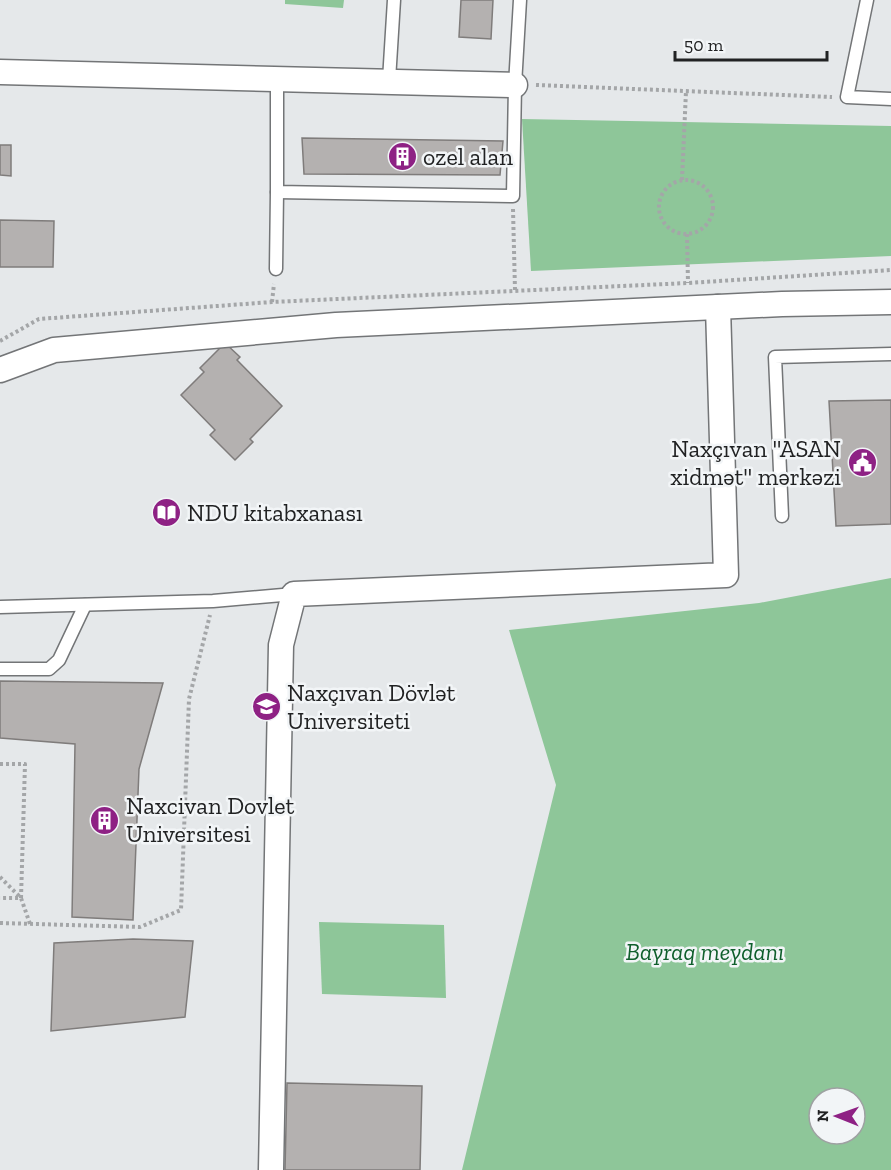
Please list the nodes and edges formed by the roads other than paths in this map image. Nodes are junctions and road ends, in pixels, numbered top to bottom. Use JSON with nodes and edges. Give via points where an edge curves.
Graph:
{"nodes":[{"id":1,"x":394,"y":0,"type":"edge"},
{"id":2,"x":520,"y":0,"type":"edge"},
{"id":3,"x":867,"y":0,"type":"edge"},
{"id":4,"x":0,"y":72,"type":"edge"},
{"id":5,"x":277,"y":78,"type":"junction"},
{"id":6,"x":389,"y":80,"type":"junction"},
{"id":7,"x":515,"y":85,"type":"junction"},
{"id":8,"x":891,"y":99,"type":"edge"},
{"id":9,"x":277,"y":192,"type":"junction"},
{"id":10,"x":276,"y":269,"type":"dead end"},
{"id":11,"x":891,"y":303,"type":"edge"},
{"id":12,"x":718,"y":307,"type":"junction"},
{"id":13,"x":891,"y":354,"type":"edge"},
{"id":14,"x":0,"y":370,"type":"edge"},
{"id":15,"x":782,"y":516,"type":"dead end"},
{"id":16,"x":294,"y":594,"type":"junction"},
{"id":17,"x":85,"y":605,"type":"junction"},
{"id":18,"x":0,"y":607,"type":"edge"},
{"id":19,"x":0,"y":669,"type":"edge"},
{"id":20,"x":272,"y":1170,"type":"edge"}],
"edges":[{"from":1,"to":6,"type":"lane"},
{"from":2,"to":7,"type":"lane"},
{"from":3,"to":8,"type":"lane","via":[[847,97]]},
{"from":4,"to":5,"type":"street"},
{"from":5,"to":6,"type":"street"},
{"from":5,"to":9,"type":"lane"},
{"from":6,"to":7,"type":"street"},
{"from":7,"to":9,"type":"lane","via":[[513,196]]},
{"from":9,"to":10,"type":"lane"},
{"from":11,"to":12,"type":"street"},
{"from":12,"to":14,"type":"street","via":[[336,325],[54,350]]},
{"from":12,"to":16,"type":"street","via":[[726,575]]},
{"from":13,"to":15,"type":"lane","via":[[774,357]]},
{"from":16,"to":17,"type":"lane"},
{"from":16,"to":20,"type":"street","via":[[281,645]]},
{"from":17,"to":18,"type":"lane"},
{"from":17,"to":19,"type":"lane","via":[[59,660],[49,669]]}]}
